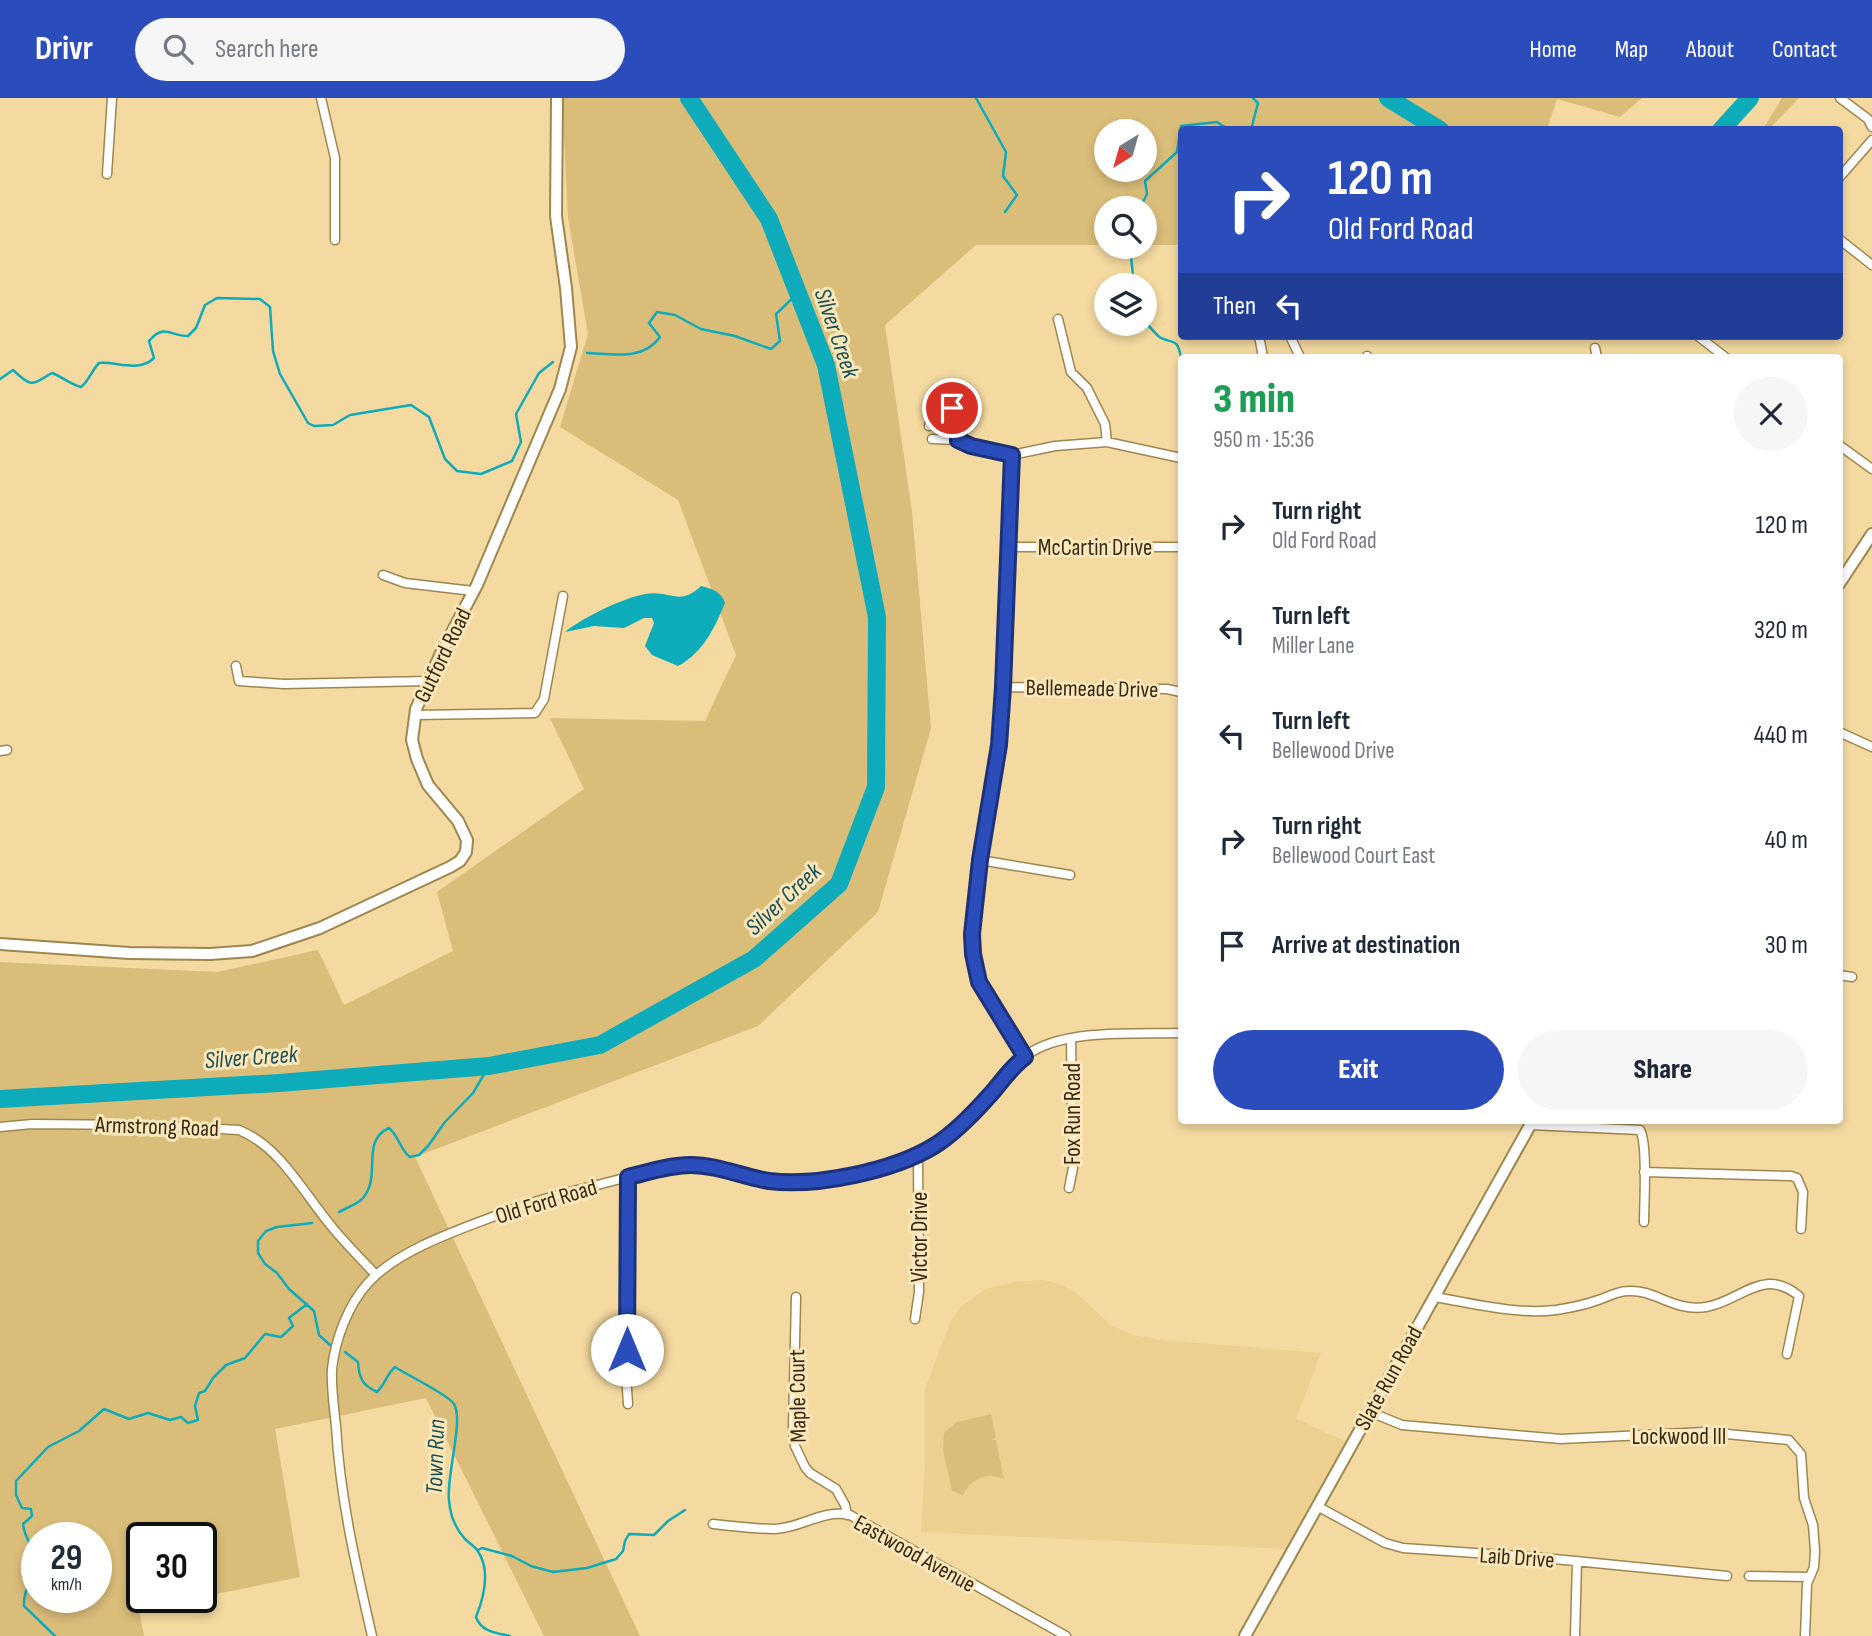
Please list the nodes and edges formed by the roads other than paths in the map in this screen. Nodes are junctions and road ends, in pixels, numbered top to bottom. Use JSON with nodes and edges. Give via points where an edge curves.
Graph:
{"nodes":[{"id":1,"x":112,"y":98,"type":"edge"},
{"id":2,"x":321,"y":98,"type":"edge"},
{"id":3,"x":556,"y":98,"type":"edge"},
{"id":4,"x":1840,"y":98,"type":"edge"},
{"id":5,"x":1872,"y":127,"type":"edge"},
{"id":6,"x":1872,"y":140,"type":"edge"},
{"id":7,"x":1843,"y":173,"type":"edge"},
{"id":8,"x":107,"y":174,"type":"dead end"},
{"id":9,"x":335,"y":240,"type":"dead end"},
{"id":10,"x":1843,"y":242,"type":"edge"},
{"id":11,"x":1872,"y":265,"type":"edge"},
{"id":12,"x":1058,"y":319,"type":"dead end"},
{"id":13,"x":1703,"y":340,"type":"edge"},
{"id":14,"x":1721,"y":354,"type":"edge"},
{"id":15,"x":929,"y":426,"type":"dead end"},
{"id":16,"x":932,"y":439,"type":"dead end"},
{"id":17,"x":958,"y":440,"type":"junction"},
{"id":18,"x":1107,"y":442,"type":"junction"},
{"id":19,"x":1843,"y":448,"type":"edge"},
{"id":20,"x":1012,"y":455,"type":"junction"},
{"id":21,"x":1178,"y":457,"type":"edge"},
{"id":22,"x":1872,"y":470,"type":"edge"},
{"id":23,"x":1872,"y":534,"type":"edge"},
{"id":24,"x":1008,"y":547,"type":"junction"},
{"id":25,"x":1178,"y":547,"type":"edge"},
{"id":26,"x":383,"y":575,"type":"dead end"},
{"id":27,"x":1843,"y":578,"type":"edge"},
{"id":28,"x":473,"y":591,"type":"junction"},
{"id":29,"x":564,"y":596,"type":"dead end"},
{"id":30,"x":236,"y":666,"type":"dead end"},
{"id":31,"x":428,"y":681,"type":"junction"},
{"id":32,"x":1003,"y":687,"type":"junction"},
{"id":33,"x":1178,"y":691,"type":"edge"},
{"id":34,"x":415,"y":715,"type":"junction"},
{"id":35,"x":1843,"y":734,"type":"edge"},
{"id":36,"x":1872,"y":747,"type":"edge"},
{"id":37,"x":980,"y":860,"type":"junction"},
{"id":38,"x":1070,"y":875,"type":"dead end"},
{"id":39,"x":0,"y":944,"type":"edge"},
{"id":40,"x":1843,"y":976,"type":"edge"},
{"id":41,"x":1852,"y":977,"type":"dead end"},
{"id":42,"x":1178,"y":1033,"type":"edge"},
{"id":43,"x":1071,"y":1040,"type":"junction"},
{"id":44,"x":1025,"y":1057,"type":"junction"},
{"id":45,"x":1530,"y":1124,"type":"edge"},
{"id":46,"x":1558,"y":1124,"type":"edge"},
{"id":47,"x":0,"y":1127,"type":"edge"},
{"id":48,"x":918,"y":1155,"type":"junction"},
{"id":49,"x":1644,"y":1172,"type":"junction"},
{"id":50,"x":628,"y":1177,"type":"junction"},
{"id":51,"x":1069,"y":1188,"type":"dead end"},
{"id":52,"x":1643,"y":1222,"type":"dead end"},
{"id":53,"x":1801,"y":1229,"type":"dead end"},
{"id":54,"x":376,"y":1275,"type":"junction"},
{"id":55,"x":796,"y":1297,"type":"dead end"},
{"id":56,"x":1434,"y":1297,"type":"junction"},
{"id":57,"x":915,"y":1319,"type":"dead end"},
{"id":58,"x":1787,"y":1354,"type":"dead end"},
{"id":59,"x":628,"y":1404,"type":"dead end"},
{"id":60,"x":1370,"y":1412,"type":"junction"},
{"id":61,"x":1317,"y":1506,"type":"junction"},
{"id":62,"x":847,"y":1515,"type":"junction"},
{"id":63,"x":713,"y":1524,"type":"dead end"},
{"id":64,"x":1577,"y":1562,"type":"junction"},
{"id":65,"x":1727,"y":1576,"type":"dead end"},
{"id":66,"x":1749,"y":1576,"type":"dead end"},
{"id":67,"x":1810,"y":1577,"type":"junction"},
{"id":68,"x":372,"y":1636,"type":"edge"},
{"id":69,"x":1066,"y":1636,"type":"edge"},
{"id":70,"x":1245,"y":1636,"type":"edge"},
{"id":71,"x":1574,"y":1636,"type":"edge"},
{"id":72,"x":1805,"y":1636,"type":"edge"}],
"edges":[{"from":1,"to":8,"type":"street"},
{"from":2,"to":9,"type":"street","via":[[335,158]]},
{"from":3,"to":28,"type":"street","name":"Gutford Road","via":[[556,216],[570,348],[560,389]]},
{"from":4,"to":5,"type":"street"},
{"from":6,"to":7,"type":"street"},
{"from":10,"to":11,"type":"street"},
{"from":12,"to":18,"type":"street","via":[[1071,372],[1087,388],[1105,424]]},
{"from":13,"to":14,"type":"street"},
{"from":15,"to":17,"type":"street","via":[[939,405],[952,408],[961,420]]},
{"from":16,"to":17,"type":"street"},
{"from":17,"to":20,"type":"street"},
{"from":18,"to":20,"type":"street"},
{"from":18,"to":21,"type":"street"},
{"from":19,"to":22,"type":"street"},
{"from":20,"to":24,"type":"street"},
{"from":23,"to":27,"type":"street"},
{"from":24,"to":25,"type":"street","name":"McCartin Drive"},
{"from":24,"to":32,"type":"street"},
{"from":26,"to":28,"type":"street","via":[[405,583]]},
{"from":28,"to":31,"type":"street","name":"Gutford Road"},
{"from":29,"to":34,"type":"street","via":[[544,699],[535,713]]},
{"from":30,"to":31,"type":"street","via":[[239,681]]},
{"from":31,"to":34,"type":"street","name":"Gutford Road"},
{"from":32,"to":33,"type":"street","name":"Bellemeade Drive"},
{"from":32,"to":37,"type":"street","via":[[999,745]]},
{"from":34,"to":39,"type":"street","name":"Gutford Road","via":[[412,740],[416,759],[428,785],[458,821],[467,840],[466,852],[450,867],[320,928],[252,951],[129,953]]},
{"from":35,"to":36,"type":"street"},
{"from":37,"to":38,"type":"street"},
{"from":37,"to":44,"type":"street","via":[[972,934],[976,973]]},
{"from":40,"to":41,"type":"street"},
{"from":42,"to":43,"type":"street","name":"Old Ford Road"},
{"from":43,"to":44,"type":"street","name":"Old Ford Road"},
{"from":43,"to":51,"type":"street","name":"Fox Run Road","via":[[1073,1168]]},
{"from":44,"to":48,"type":"street","name":"Old Ford Road","via":[[958,1128]]},
{"from":45,"to":56,"type":"street","name":"Slate Run Road"},
{"from":46,"to":49,"type":"street","via":[[1640,1130]]},
{"from":47,"to":54,"type":"street","name":"Armstrong Road","via":[[142,1125],[239,1130],[283,1164]]},
{"from":48,"to":50,"type":"street","name":"Old Ford Road","via":[[822,1180],[771,1181],[695,1165]]},
{"from":48,"to":57,"type":"street","name":"Victor Drive","via":[[919,1292]]},
{"from":49,"to":52,"type":"street"},
{"from":49,"to":53,"type":"street","via":[[1791,1175],[1803,1192]]},
{"from":50,"to":54,"type":"street","name":"Old Ford Road","via":[[542,1199],[465,1227]]},
{"from":50,"to":59,"type":"street"},
{"from":54,"to":68,"type":"street","name":"Old Ford Road","via":[[349,1313],[337,1342],[332,1372],[344,1511]]},
{"from":55,"to":62,"type":"street","name":"Maple Court","via":[[795,1446],[810,1473],[840,1494]]},
{"from":56,"to":58,"type":"street","via":[[1541,1311],[1629,1290],[1688,1308],[1708,1307],[1758,1284],[1774,1284],[1799,1296]]},
{"from":56,"to":60,"type":"street","name":"Slate Run Road"},
{"from":60,"to":61,"type":"street","name":"Slate Run Road"},
{"from":60,"to":67,"type":"street","name":"Lockwood III","via":[[1402,1425],[1561,1438],[1706,1433],[1789,1440],[1801,1454],[1804,1498],[1813,1525]]},
{"from":61,"to":64,"type":"street","name":"Laib Drive","via":[[1403,1548]]},
{"from":61,"to":70,"type":"street","name":"Slate Run Road"},
{"from":62,"to":63,"type":"street","name":"Eastwood Avenue","via":[[826,1514],[775,1529]]},
{"from":62,"to":69,"type":"street","name":"Eastwood Avenue"},
{"from":64,"to":65,"type":"street","name":"Laib Drive"},
{"from":64,"to":71,"type":"street"},
{"from":66,"to":67,"type":"street"},
{"from":67,"to":72,"type":"street","name":"Lockwood III"}]}
